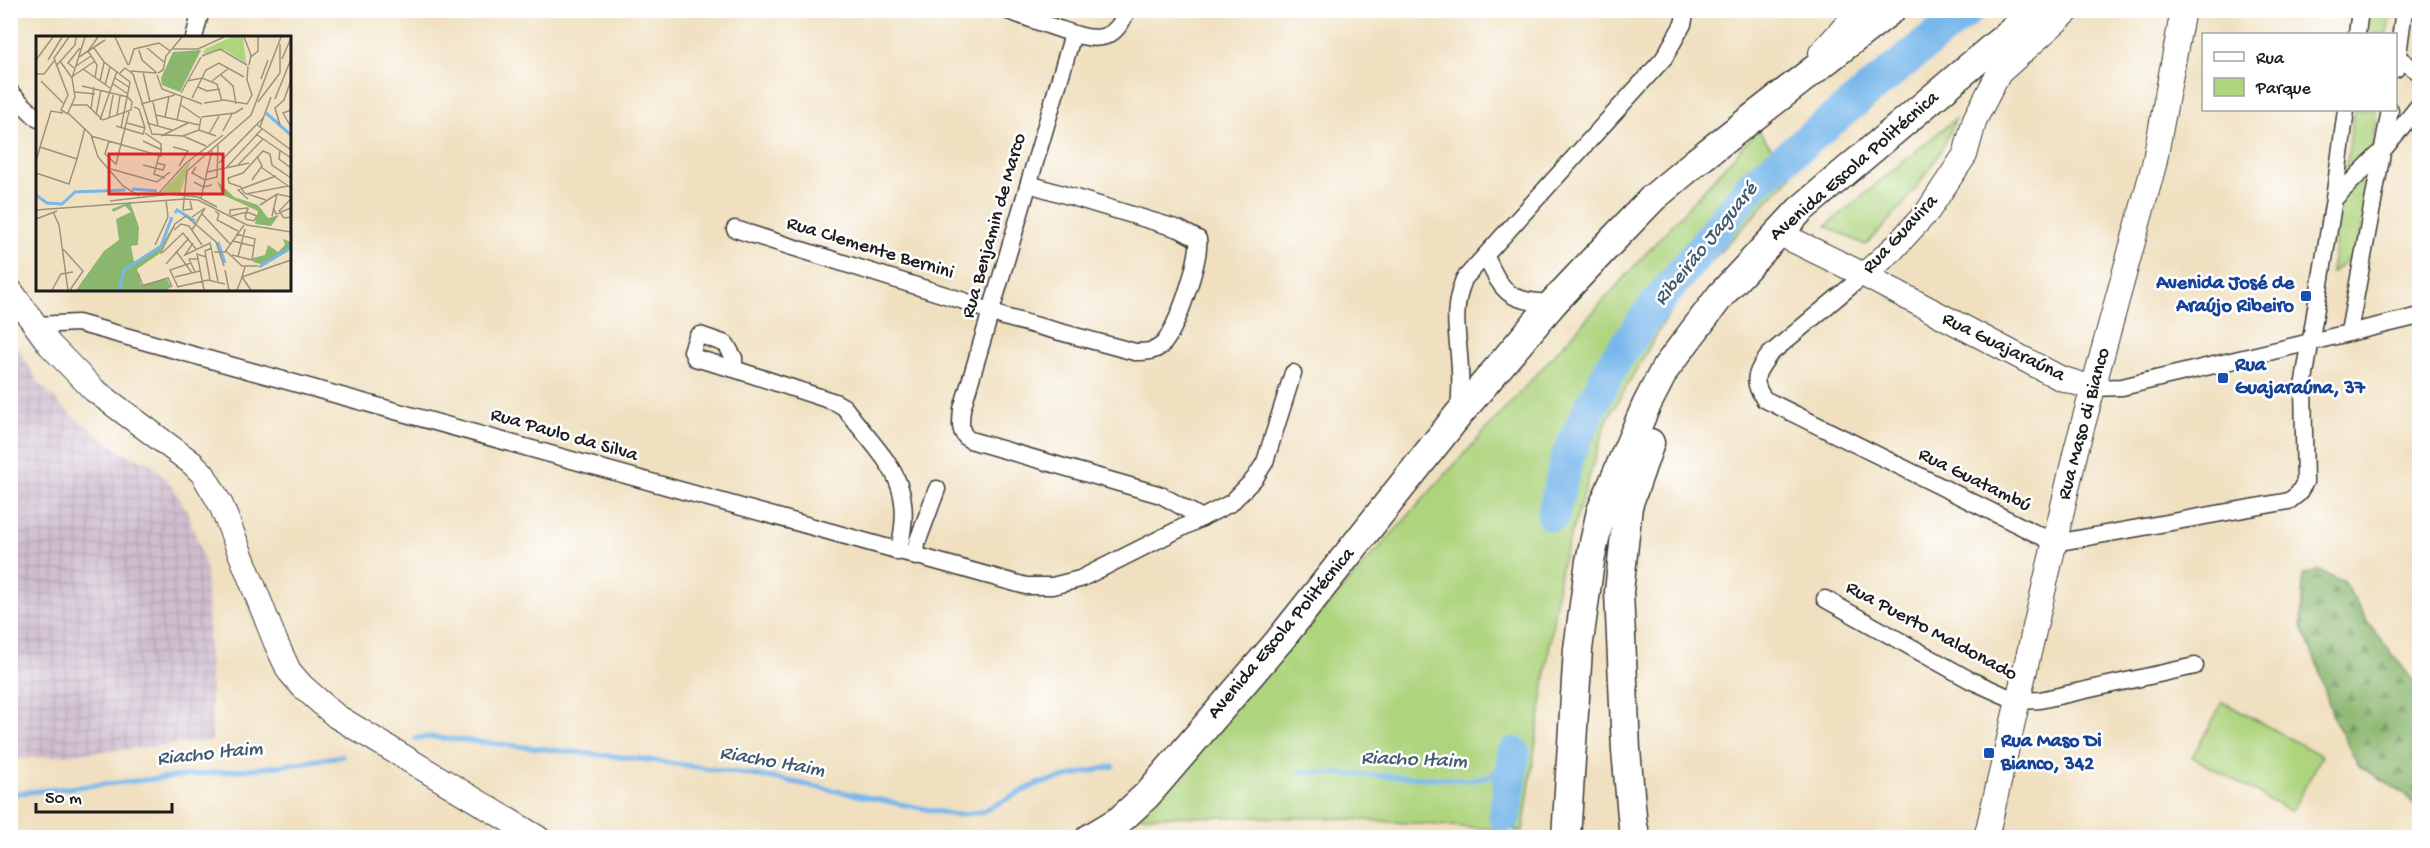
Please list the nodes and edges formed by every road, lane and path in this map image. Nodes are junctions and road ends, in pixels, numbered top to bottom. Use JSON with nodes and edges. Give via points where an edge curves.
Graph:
{"nodes":[{"id":1,"x":201,"y":10,"type":"edge"},
{"id":2,"x":1005,"y":10,"type":"edge"},
{"id":3,"x":1127,"y":10,"type":"edge"},
{"id":4,"x":1686,"y":10,"type":"edge"},
{"id":5,"x":1860,"y":10,"type":"edge"},
{"id":6,"x":1891,"y":10,"type":"edge"},
{"id":7,"x":2037,"y":10,"type":"edge"},
{"id":8,"x":2069,"y":10,"type":"edge"},
{"id":9,"x":2183,"y":10,"type":"edge"},
{"id":10,"x":2360,"y":10,"type":"edge"},
{"id":11,"x":2404,"y":10,"type":"edge"},
{"id":12,"x":2357,"y":33,"type":"edge"},
{"id":13,"x":1073,"y":34,"type":"junction"},
{"id":14,"x":194,"y":36,"type":"edge"},
{"id":15,"x":2397,"y":56,"type":"edge"},
{"id":16,"x":2397,"y":63,"type":"edge"},
{"id":17,"x":2420,"y":73,"type":"edge"},
{"id":18,"x":10,"y":92,"type":"edge"},
{"id":19,"x":1780,"y":96,"type":"junction"},
{"id":20,"x":2420,"y":104,"type":"edge"},
{"id":21,"x":2346,"y":111,"type":"edge"},
{"id":22,"x":2390,"y":111,"type":"edge"},
{"id":23,"x":36,"y":117,"type":"edge"},
{"id":24,"x":2384,"y":149,"type":"junction"},
{"id":25,"x":1029,"y":184,"type":"junction"},
{"id":26,"x":2334,"y":199,"type":"junction"},
{"id":27,"x":735,"y":229,"type":"dead end"},
{"id":28,"x":1778,"y":233,"type":"junction"},
{"id":29,"x":1486,"y":256,"type":"junction"},
{"id":30,"x":1864,"y":275,"type":"junction"},
{"id":31,"x":10,"y":290,"type":"edge"},
{"id":32,"x":1553,"y":303,"type":"junction"},
{"id":33,"x":992,"y":311,"type":"junction"},
{"id":34,"x":2420,"y":316,"type":"edge"},
{"id":35,"x":36,"y":325,"type":"junction"},
{"id":36,"x":2349,"y":332,"type":"junction"},
{"id":37,"x":2309,"y":342,"type":"junction"},
{"id":38,"x":1770,"y":354,"type":"joint"},
{"id":39,"x":734,"y":369,"type":"dead end"},
{"id":40,"x":1665,"y":369,"type":"junction"},
{"id":41,"x":1293,"y":373,"type":"dead end"},
{"id":42,"x":2093,"y":388,"type":"junction"},
{"id":43,"x":1459,"y":414,"type":"junction"},
{"id":44,"x":937,"y":489,"type":"dead end"},
{"id":45,"x":1202,"y":518,"type":"junction"},
{"id":46,"x":2055,"y":543,"type":"junction"},
{"id":47,"x":898,"y":552,"type":"junction"},
{"id":48,"x":916,"y":557,"type":"junction"},
{"id":49,"x":1825,"y":599,"type":"dead end"},
{"id":50,"x":2195,"y":666,"type":"dead end"},
{"id":51,"x":2017,"y":701,"type":"junction"},
{"id":52,"x":538,"y":837,"type":"edge"},
{"id":53,"x":1090,"y":837,"type":"edge"},
{"id":54,"x":1566,"y":837,"type":"edge"},
{"id":55,"x":1637,"y":837,"type":"edge"},
{"id":56,"x":1986,"y":837,"type":"edge"}],
"edges":[{"from":1,"to":14,"type":"street"},
{"from":2,"to":13,"type":"street"},
{"from":3,"to":13,"type":"street","via":[[1119,27],[1100,38]]},
{"from":4,"to":29,"type":"street","via":[[1665,58]]},
{"from":5,"to":19,"type":"main road","name":"Avenida Escola Politécnica"},
{"from":6,"to":19,"type":"highway","name":"Avenida Escola Politécnica"},
{"from":7,"to":28,"type":"highway","name":"Avenida Escola Politécnica","via":[[1800,210]]},
{"from":8,"to":30,"type":"main road","name":"Rua Guavira","via":[[1999,73],[1975,119],[1965,155],[1928,211]]},
{"from":9,"to":42,"type":"main road","name":"Rua Maso di Bianco","via":[[2154,165]]},
{"from":10,"to":12,"type":"street"},
{"from":11,"to":15,"type":"street"},
{"from":13,"to":25,"type":"street","name":"Rua Benjamin de Marco"},
{"from":16,"to":17,"type":"street"},
{"from":18,"to":23,"type":"street"},
{"from":19,"to":32,"type":"highway","name":"Avenida Escola Politécnica","via":[[1653,198]]},
{"from":20,"to":24,"type":"street"},
{"from":21,"to":26,"type":"street"},
{"from":22,"to":24,"type":"street"},
{"from":24,"to":26,"type":"street"},
{"from":24,"to":36,"type":"street"},
{"from":25,"to":33,"type":"street","name":"Rua Benjamin de Marco"},
{"from":25,"to":33,"type":"street","name":"Rua Clemente Bernini","via":[[1192,235],[1199,245],[1190,283],[1166,341],[1146,352]]},
{"from":26,"to":37,"type":"street"},
{"from":27,"to":33,"type":"street","name":"Rua Clemente Bernini"},
{"from":28,"to":30,"type":"main road","name":"Rua Guajaraúna"},
{"from":28,"to":40,"type":"highway","name":"Avenida Escola Politécnica","via":[[1721,295]]},
{"from":29,"to":32,"type":"street","via":[[1498,284],[1506,292],[1531,302]]},
{"from":29,"to":43,"type":"street","via":[[1464,279],[1458,296],[1455,314]]},
{"from":30,"to":38,"type":"street","name":"Rua Guavira"},
{"from":30,"to":42,"type":"main road","name":"Rua Guajaraúna","via":[[2060,378]]},
{"from":31,"to":35,"type":"main road"},
{"from":32,"to":43,"type":"highway","name":"Avenida Escola Politécnica"},
{"from":33,"to":45,"type":"street","name":"Rua Benjamin de Marco","via":[[962,409],[964,436],[1161,495]]},
{"from":34,"to":36,"type":"street","name":"Rua Guajaraúna"},
{"from":35,"to":47,"type":"street","name":"Rua Paulo da Silva","via":[[87,325]]},
{"from":35,"to":52,"type":"main road","via":[[94,390],[203,474],[229,522],[276,643],[302,686],[336,716]]},
{"from":36,"to":37,"type":"street","name":"Rua Guajaraúna"},
{"from":37,"to":42,"type":"street","name":"Rua Guajaraúna","via":[[2122,387]]},
{"from":37,"to":46,"type":"street","via":[[2302,387],[2304,482],[2298,494],[2289,501]]},
{"from":38,"to":46,"type":"street","name":"Rua Guatambú","via":[[1756,376],[1758,391],[1764,399]]},
{"from":39,"to":47,"type":"street","via":[[844,407],[896,476],[903,493],[906,513]]},
{"from":40,"to":54,"type":"highway","name":"Avenida Escola Politécnica","via":[[1601,511],[1578,649]]},
{"from":40,"to":55,"type":"highway","via":[[1659,419],[1628,506],[1619,592],[1626,750]]},
{"from":41,"to":45,"type":"street","name":"Rua Paulo da Silva","via":[[1265,462],[1255,478],[1231,503]]},
{"from":42,"to":46,"type":"main road","name":"Rua Maso di Bianco"},
{"from":43,"to":53,"type":"highway","name":"Avenida Escola Politécnica","via":[[1279,641],[1140,803]]},
{"from":44,"to":48,"type":"street","via":[[917,543]]},
{"from":45,"to":48,"type":"street","name":"Rua Paulo da Silva","via":[[1080,579],[1052,585],[1026,586]]},
{"from":46,"to":51,"type":"main road","name":"Rua Maso di Bianco"},
{"from":47,"to":48,"type":"street","name":"Rua Paulo da Silva"},
{"from":49,"to":51,"type":"street","name":"Rua Puerto Maldonado","via":[[1970,681]]},
{"from":50,"to":51,"type":"street","name":"Rua Puerto Maldonado","via":[[2040,700]]},
{"from":51,"to":56,"type":"main road","name":"Rua Maso di Bianco"}]}
